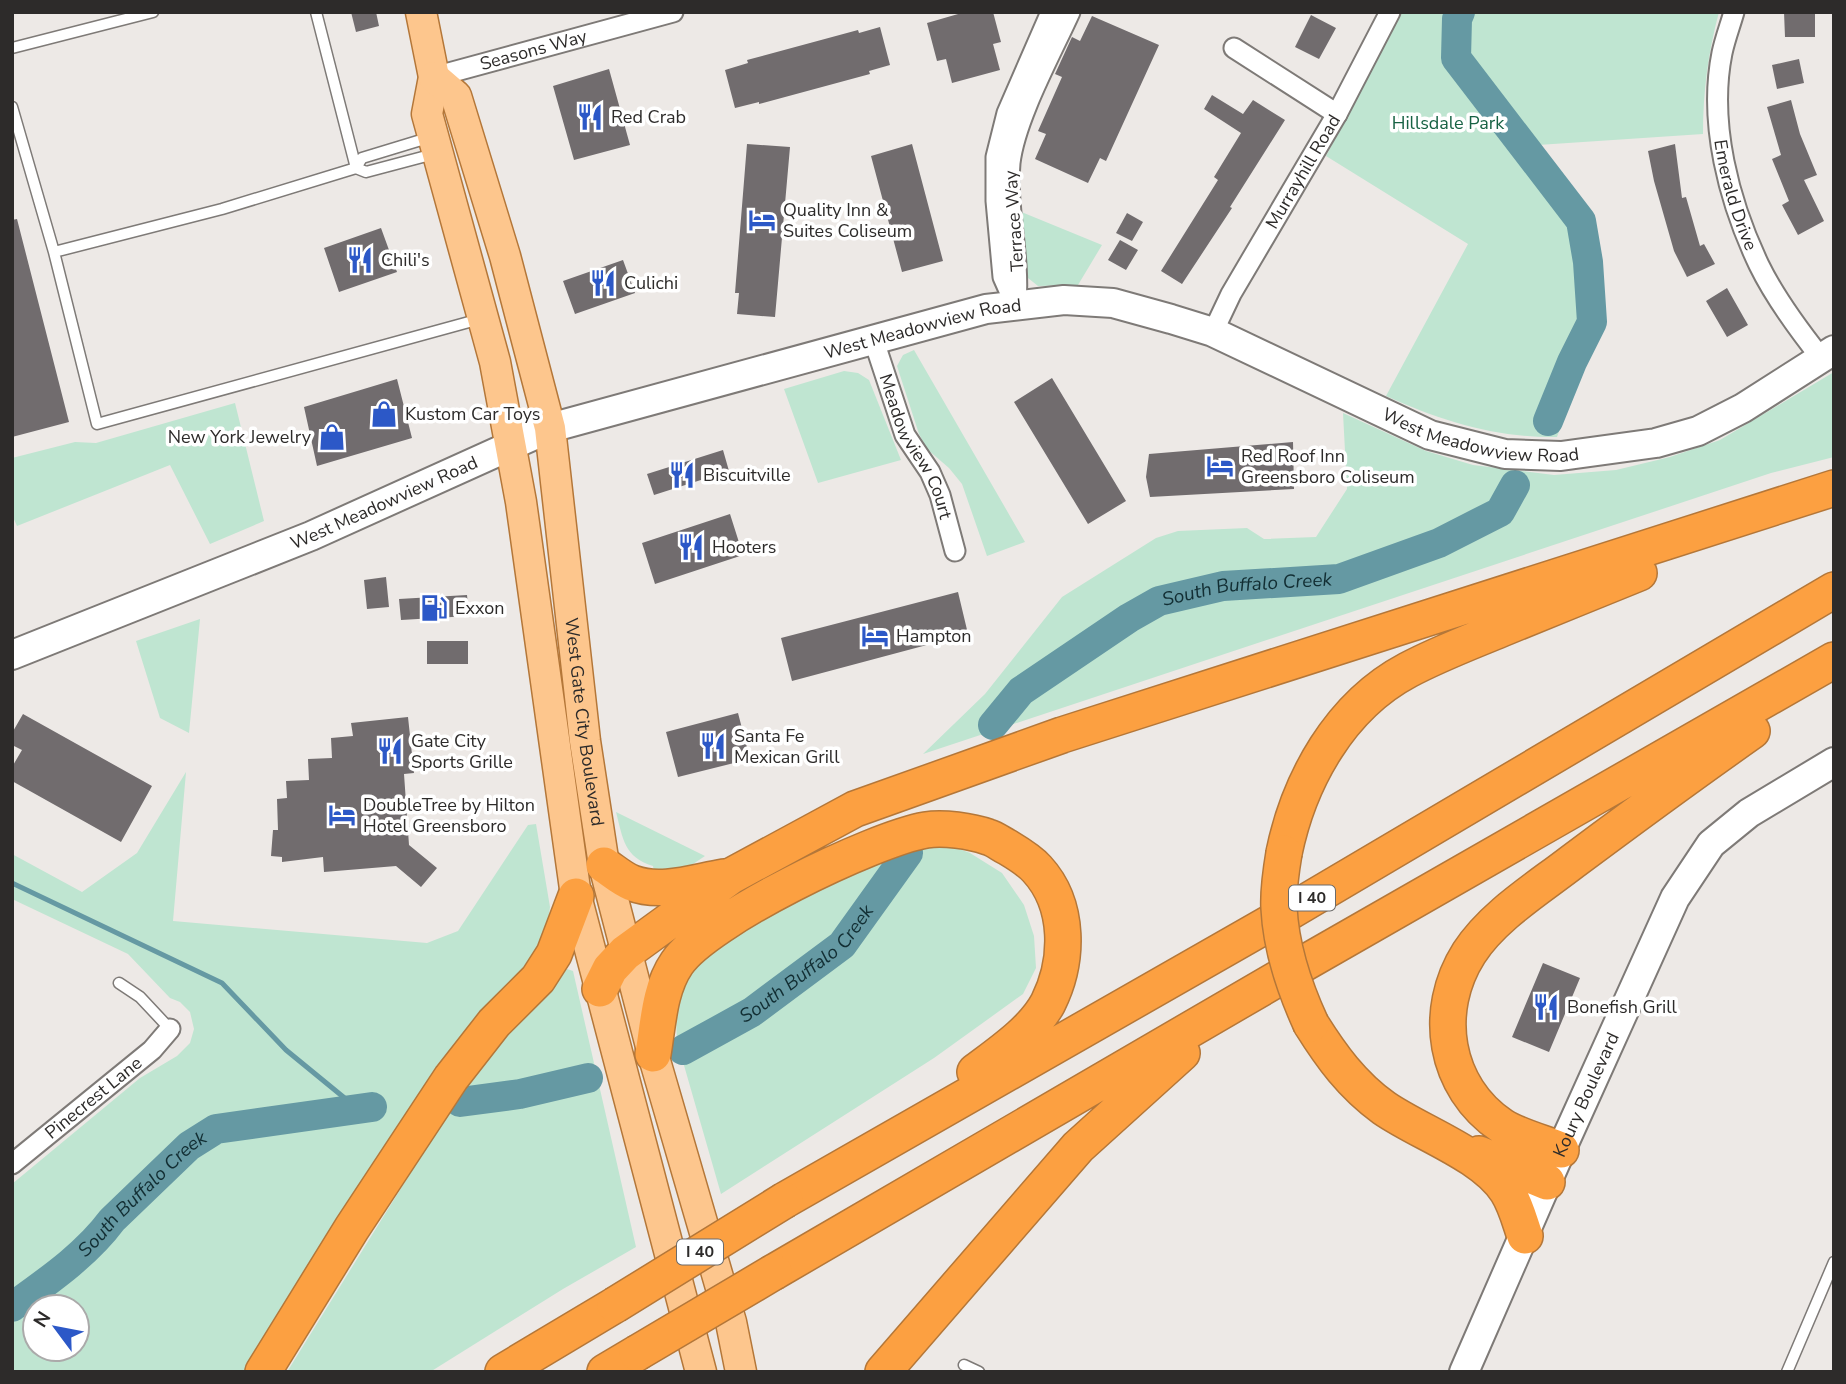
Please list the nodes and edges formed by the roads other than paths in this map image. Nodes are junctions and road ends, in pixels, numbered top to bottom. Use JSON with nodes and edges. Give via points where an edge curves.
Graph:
{"nodes":[{"id":1,"x":153,"y":12,"type":"edge"},
{"id":2,"x":316,"y":12,"type":"edge"},
{"id":3,"x":421,"y":12,"type":"edge"},
{"id":4,"x":673,"y":12,"type":"edge"},
{"id":5,"x":1051,"y":12,"type":"edge"},
{"id":6,"x":1070,"y":12,"type":"edge"},
{"id":7,"x":1390,"y":12,"type":"edge"},
{"id":8,"x":1734,"y":12,"type":"edge"},
{"id":9,"x":12,"y":48,"type":"edge"},
{"id":10,"x":1234,"y":48,"type":"dead end"},
{"id":11,"x":434,"y":77,"type":"junction"},
{"id":12,"x":12,"y":107,"type":"edge"},
{"id":13,"x":1337,"y":114,"type":"junction"},
{"id":14,"x":435,"y":145,"type":"junction"},
{"id":15,"x":356,"y":168,"type":"junction"},
{"id":16,"x":54,"y":252,"type":"junction"},
{"id":17,"x":1015,"y":304,"type":"junction"},
{"id":18,"x":484,"y":318,"type":"junction"},
{"id":19,"x":1213,"y":332,"type":"junction"},
{"id":20,"x":874,"y":341,"type":"junction"},
{"id":21,"x":1827,"y":354,"type":"edge"},
{"id":22,"x":550,"y":428,"type":"junction"},
{"id":23,"x":510,"y":446,"type":"junction"},
{"id":24,"x":1834,"y":488,"type":"edge"},
{"id":25,"x":1834,"y":494,"type":"edge"},
{"id":26,"x":954,"y":551,"type":"dead end"},
{"id":27,"x":1834,"y":590,"type":"edge"},
{"id":28,"x":12,"y":655,"type":"edge"},
{"id":29,"x":1834,"y":660,"type":"edge"},
{"id":30,"x":1834,"y":673,"type":"edge"},
{"id":31,"x":1834,"y":762,"type":"edge"},
{"id":32,"x":604,"y":865,"type":"junction"},
{"id":33,"x":731,"y":876,"type":"junction"},
{"id":34,"x":576,"y":896,"type":"junction"},
{"id":35,"x":625,"y":953,"type":"junction"},
{"id":36,"x":1289,"y":972,"type":"junction"},
{"id":37,"x":119,"y":983,"type":"dead end"},
{"id":38,"x":600,"y":989,"type":"junction"},
{"id":39,"x":170,"y":1029,"type":"joint"},
{"id":40,"x":653,"y":1054,"type":"junction"},
{"id":41,"x":1442,"y":1141,"type":"junction"},
{"id":42,"x":1561,"y":1150,"type":"junction"},
{"id":43,"x":12,"y":1164,"type":"edge"},
{"id":44,"x":1547,"y":1182,"type":"junction"},
{"id":45,"x":795,"y":1194,"type":"junction"},
{"id":46,"x":1525,"y":1236,"type":"junction"},
{"id":47,"x":1834,"y":1262,"type":"edge"},
{"id":48,"x":964,"y":1365,"type":"dead end"},
{"id":49,"x":264,"y":1372,"type":"edge"},
{"id":50,"x":503,"y":1372,"type":"edge"},
{"id":51,"x":605,"y":1372,"type":"edge"},
{"id":52,"x":701,"y":1372,"type":"edge"},
{"id":53,"x":741,"y":1372,"type":"edge"},
{"id":54,"x":883,"y":1372,"type":"edge"},
{"id":55,"x":979,"y":1372,"type":"edge"},
{"id":56,"x":1465,"y":1372,"type":"edge"},
{"id":57,"x":1787,"y":1372,"type":"edge"}],
"edges":[{"from":1,"to":9,"type":"lane"},
{"from":2,"to":15,"type":"lane"},
{"from":3,"to":11,"type":"main road","name":"West Gate City Boulevard"},
{"from":4,"to":11,"type":"street","name":"Seasons Way"},
{"from":5,"to":17,"type":"street","name":"Terrace Way","via":[[1007,113],[996,157],[1003,277]]},
{"from":6,"to":17,"type":"street","name":"Terrace Way","via":[[1022,120],[1011,161],[1018,279]]},
{"from":7,"to":13,"type":"street","name":"Murrayhill Road"},
{"from":8,"to":21,"type":"street","name":"Emerald Drive","via":[[1722,55],[1718,111],[1737,210],[1760,266],[1797,328]]},
{"from":10,"to":13,"type":"street"},
{"from":11,"to":14,"type":"main road","name":"West Gate City Boulevard","via":[[427,114]]},
{"from":11,"to":22,"type":"main road","name":"West Gate City Boulevard","via":[[456,96],[505,256]]},
{"from":12,"to":16,"type":"lane"},
{"from":13,"to":19,"type":"street","name":"Murrayhill Road","via":[[1259,244]]},
{"from":14,"to":15,"type":"lane","via":[[366,172]]},
{"from":14,"to":15,"type":"lane","via":[[362,158]]},
{"from":14,"to":18,"type":"main road","name":"West Gate City Boulevard"},
{"from":15,"to":16,"type":"lane","via":[[222,209]]},
{"from":16,"to":18,"type":"lane","via":[[97,424]]},
{"from":17,"to":19,"type":"street","name":"West Meadowview Road","via":[[1113,303]]},
{"from":17,"to":20,"type":"street","name":"West Meadowview Road"},
{"from":18,"to":23,"type":"main road","name":"West Gate City Boulevard"},
{"from":19,"to":21,"type":"street","name":"West Meadowview Road","via":[[1430,435],[1505,454],[1571,454],[1656,443],[1698,431]]},
{"from":20,"to":22,"type":"street","name":"West Meadowview Road"},
{"from":20,"to":26,"type":"street","name":"Meadowview Court","via":[[905,435],[940,495]]},
{"from":22,"to":23,"type":"street","name":"West Meadowview Road"},
{"from":22,"to":32,"type":"main road","name":"West Gate City Boulevard","via":[[585,741]]},
{"from":23,"to":28,"type":"street","name":"West Meadowview Road","via":[[311,536]]},
{"from":23,"to":34,"type":"main road","name":"West Gate City Boulevard"},
{"from":24,"to":33,"type":"highway","via":[[1062,735],[855,809]]},
{"from":25,"to":41,"type":"highway","bridge":true,"via":[[1406,671],[1367,699],[1320,756],[1291,820],[1283,853],[1279,907],[1295,989],[1311,1024],[1355,1084],[1385,1108]]},
{"from":27,"to":45,"type":"highway","number":"I 40","via":[[1272,921]]},
{"from":29,"to":36,"type":"highway"},
{"from":30,"to":42,"type":"highway","via":[[1539,887],[1469,953],[1447,1021],[1456,1072],[1467,1094],[1502,1127]]},
{"from":31,"to":42,"type":"street","name":"Koury Boulevard","via":[[1749,813],[1711,844],[1693,868],[1675,898]]},
{"from":32,"to":33,"type":"highway","via":[[629,882],[649,888]]},
{"from":32,"to":35,"type":"main road","name":"West Gate City Boulevard"},
{"from":33,"to":35,"type":"highway"},
{"from":34,"to":38,"type":"main road","name":"West Gate City Boulevard"},
{"from":34,"to":49,"type":"highway","via":[[554,954],[538,979],[494,1023],[451,1079]]},
{"from":35,"to":38,"type":"highway"},
{"from":35,"to":40,"type":"main road","name":"West Gate City Boulevard"},
{"from":36,"to":51,"type":"highway","bridge":true},
{"from":36,"to":54,"type":"highway","via":[[1166,1066],[1078,1147]]},
{"from":37,"to":39,"type":"lane","via":[[140,997]]},
{"from":38,"to":52,"type":"main road","name":"West Gate City Boulevard"},
{"from":39,"to":43,"type":"street","name":"Pinecrest Lane","via":[[152,1050]]},
{"from":40,"to":45,"type":"highway","via":[[664,989],[677,963],[700,938],[790,886],[867,850],[928,829],[989,837],[1037,869],[1052,893],[1064,946],[1060,973],[1047,1005],[1003,1050],[908,1123]]},
{"from":40,"to":53,"type":"main road","name":"West Gate City Boulevard","via":[[731,1322]]},
{"from":41,"to":44,"type":"highway"},
{"from":41,"to":46,"type":"highway","via":[[1498,1180]]},
{"from":42,"to":44,"type":"street","name":"Koury Boulevard"},
{"from":44,"to":46,"type":"street","name":"Koury Boulevard"},
{"from":45,"to":50,"type":"highway","number":"I 40","bridge":true},
{"from":46,"to":56,"type":"street","name":"Koury Boulevard"},
{"from":47,"to":57,"type":"lane"},
{"from":48,"to":55,"type":"lane"}]}
